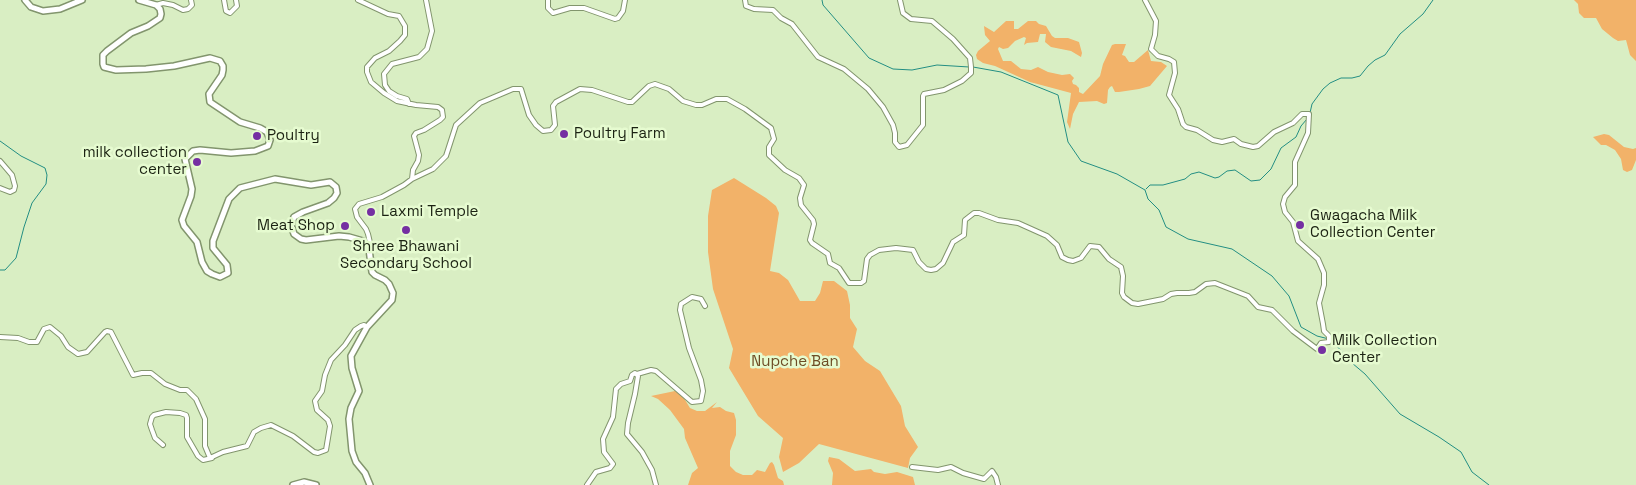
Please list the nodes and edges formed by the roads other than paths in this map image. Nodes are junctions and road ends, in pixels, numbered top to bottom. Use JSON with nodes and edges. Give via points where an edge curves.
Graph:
{"nodes":[{"id":1,"x":25,"y":0,"type":"edge"},
{"id":2,"x":82,"y":0,"type":"edge"},
{"id":3,"x":139,"y":0,"type":"edge"},
{"id":4,"x":192,"y":0,"type":"edge"},
{"id":5,"x":224,"y":0,"type":"edge"},
{"id":6,"x":236,"y":0,"type":"edge"},
{"id":7,"x":358,"y":0,"type":"edge"},
{"id":8,"x":426,"y":0,"type":"edge"},
{"id":9,"x":548,"y":0,"type":"edge"},
{"id":10,"x":625,"y":0,"type":"edge"},
{"id":11,"x":745,"y":0,"type":"edge"},
{"id":12,"x":900,"y":0,"type":"edge"},
{"id":13,"x":1145,"y":0,"type":"edge"},
{"id":14,"x":156,"y":5,"type":"junction"},
{"id":15,"x":409,"y":104,"type":"junction"},
{"id":16,"x":0,"y":161,"type":"edge"},
{"id":17,"x":412,"y":178,"type":"junction"},
{"id":18,"x":0,"y":188,"type":"edge"},
{"id":19,"x":370,"y":255,"type":"junction"},
{"id":20,"x":705,"y":306,"type":"dead end"},
{"id":21,"x":367,"y":327,"type":"junction"},
{"id":22,"x":0,"y":337,"type":"edge"},
{"id":23,"x":637,"y":374,"type":"junction"},
{"id":24,"x":163,"y":445,"type":"dead end"},
{"id":25,"x":212,"y":458,"type":"junction"},
{"id":26,"x":912,"y":467,"type":"dead end"},
{"id":27,"x":293,"y":485,"type":"edge"},
{"id":28,"x":316,"y":485,"type":"edge"},
{"id":29,"x":370,"y":485,"type":"edge"},
{"id":30,"x":587,"y":485,"type":"edge"},
{"id":31,"x":656,"y":485,"type":"edge"},
{"id":32,"x":998,"y":485,"type":"edge"}],
"edges":[{"from":1,"to":2,"type":"street","via":[[31,7],[42,11]]},
{"from":3,"to":14,"type":"street"},
{"from":4,"to":14,"type":"street","via":[[192,5],[184,10],[173,5]]},
{"from":5,"to":6,"type":"street","via":[[227,13],[236,8]]},
{"from":7,"to":15,"type":"street","via":[[403,20],[406,32],[403,38],[372,61],[367,72],[371,82],[384,94]]},
{"from":8,"to":15,"type":"street","via":[[432,31],[427,49],[419,56],[392,64],[384,74],[389,91],[407,99]]},
{"from":9,"to":10,"type":"street","via":[[548,8],[553,13],[584,8],[615,19],[623,10]]},
{"from":11,"to":12,"type":"street","via":[[746,6],[754,9],[773,10],[792,24],[818,57],[844,69],[868,89],[893,125],[895,142],[899,147],[906,145],[923,125],[923,96],[944,90],[971,73],[970,58],[953,40],[932,21],[911,20],[903,12]]},
{"from":13,"to":17,"type":"street","via":[[1156,21],[1151,49],[1158,56],[1174,62],[1175,73],[1169,96],[1186,127],[1213,140],[1234,139],[1253,147],[1302,114],[1309,114],[1308,132],[1295,162],[1295,185],[1283,204],[1294,222],[1298,241],[1318,259],[1324,273],[1319,303],[1329,342],[1321,343],[1317,349],[1272,310],[1258,307],[1248,296],[1216,283],[1206,284],[1195,292],[1132,303],[1122,293],[1124,276],[1121,267],[1099,247],[1090,246],[1081,258],[1068,260],[1062,257],[1047,236],[979,213],[964,220],[964,234],[954,242],[936,269],[926,269],[913,250],[879,250],[867,259],[864,280],[849,283],[839,268],[830,263],[828,254],[812,244],[813,220],[801,205],[800,198],[804,185],[768,155],[774,139],[771,128],[727,99],[696,105],[683,101],[661,85],[649,86],[632,102],[580,89],[556,102],[553,106],[555,125],[544,131],[529,115],[523,91],[513,89],[484,100],[471,110],[456,124],[442,162]]},
{"from":14,"to":19,"type":"street","via":[[160,9],[160,18],[131,33],[103,55],[104,67],[146,69],[210,58],[220,61],[222,76],[209,94],[210,102],[240,122],[267,132],[270,140],[268,146],[255,151],[231,154],[200,150],[193,151],[185,159],[192,189],[182,220],[197,242],[202,262],[208,270],[220,277],[228,273],[213,245],[232,194],[240,188],[274,179],[311,185],[333,183],[337,190],[334,198],[294,217],[293,232],[306,240],[340,236],[353,238],[367,245]]},
{"from":15,"to":17,"type":"street","via":[[438,107],[443,117],[414,136],[419,154]]},
{"from":16,"to":18,"type":"street","via":[[12,175],[15,186],[10,192]]},
{"from":17,"to":19,"type":"street","via":[[355,209],[370,240]]},
{"from":19,"to":21,"type":"street","via":[[372,272],[389,284],[393,297]]},
{"from":20,"to":23,"type":"street","via":[[701,299],[692,298],[681,304],[680,310],[688,348],[701,380],[701,401],[692,402],[656,371]]},
{"from":21,"to":25,"type":"street","via":[[364,325],[355,330],[331,360],[322,392],[315,402],[317,410],[330,426],[326,450],[314,452],[290,433],[269,426],[254,432],[247,446]]},
{"from":21,"to":29,"type":"street","via":[[351,356],[359,391],[349,419],[352,451]]},
{"from":22,"to":25,"type":"street","via":[[37,342],[44,329],[50,327],[78,354],[87,352],[105,332],[111,332],[133,375],[151,373],[165,384],[187,390],[196,399],[206,419],[206,452]]},
{"from":23,"to":30,"type":"street","via":[[616,389],[613,417],[603,439],[604,452],[613,464],[596,472]]},
{"from":23,"to":31,"type":"street","via":[[627,434],[650,465]]},
{"from":24,"to":25,"type":"street","via":[[152,430],[152,417],[166,412],[184,414],[187,437],[198,456],[203,460]]},
{"from":26,"to":32,"type":"street","via":[[938,470],[951,467],[984,479],[992,471]]},
{"from":27,"to":28,"type":"street","via":[[304,482]]}]}
